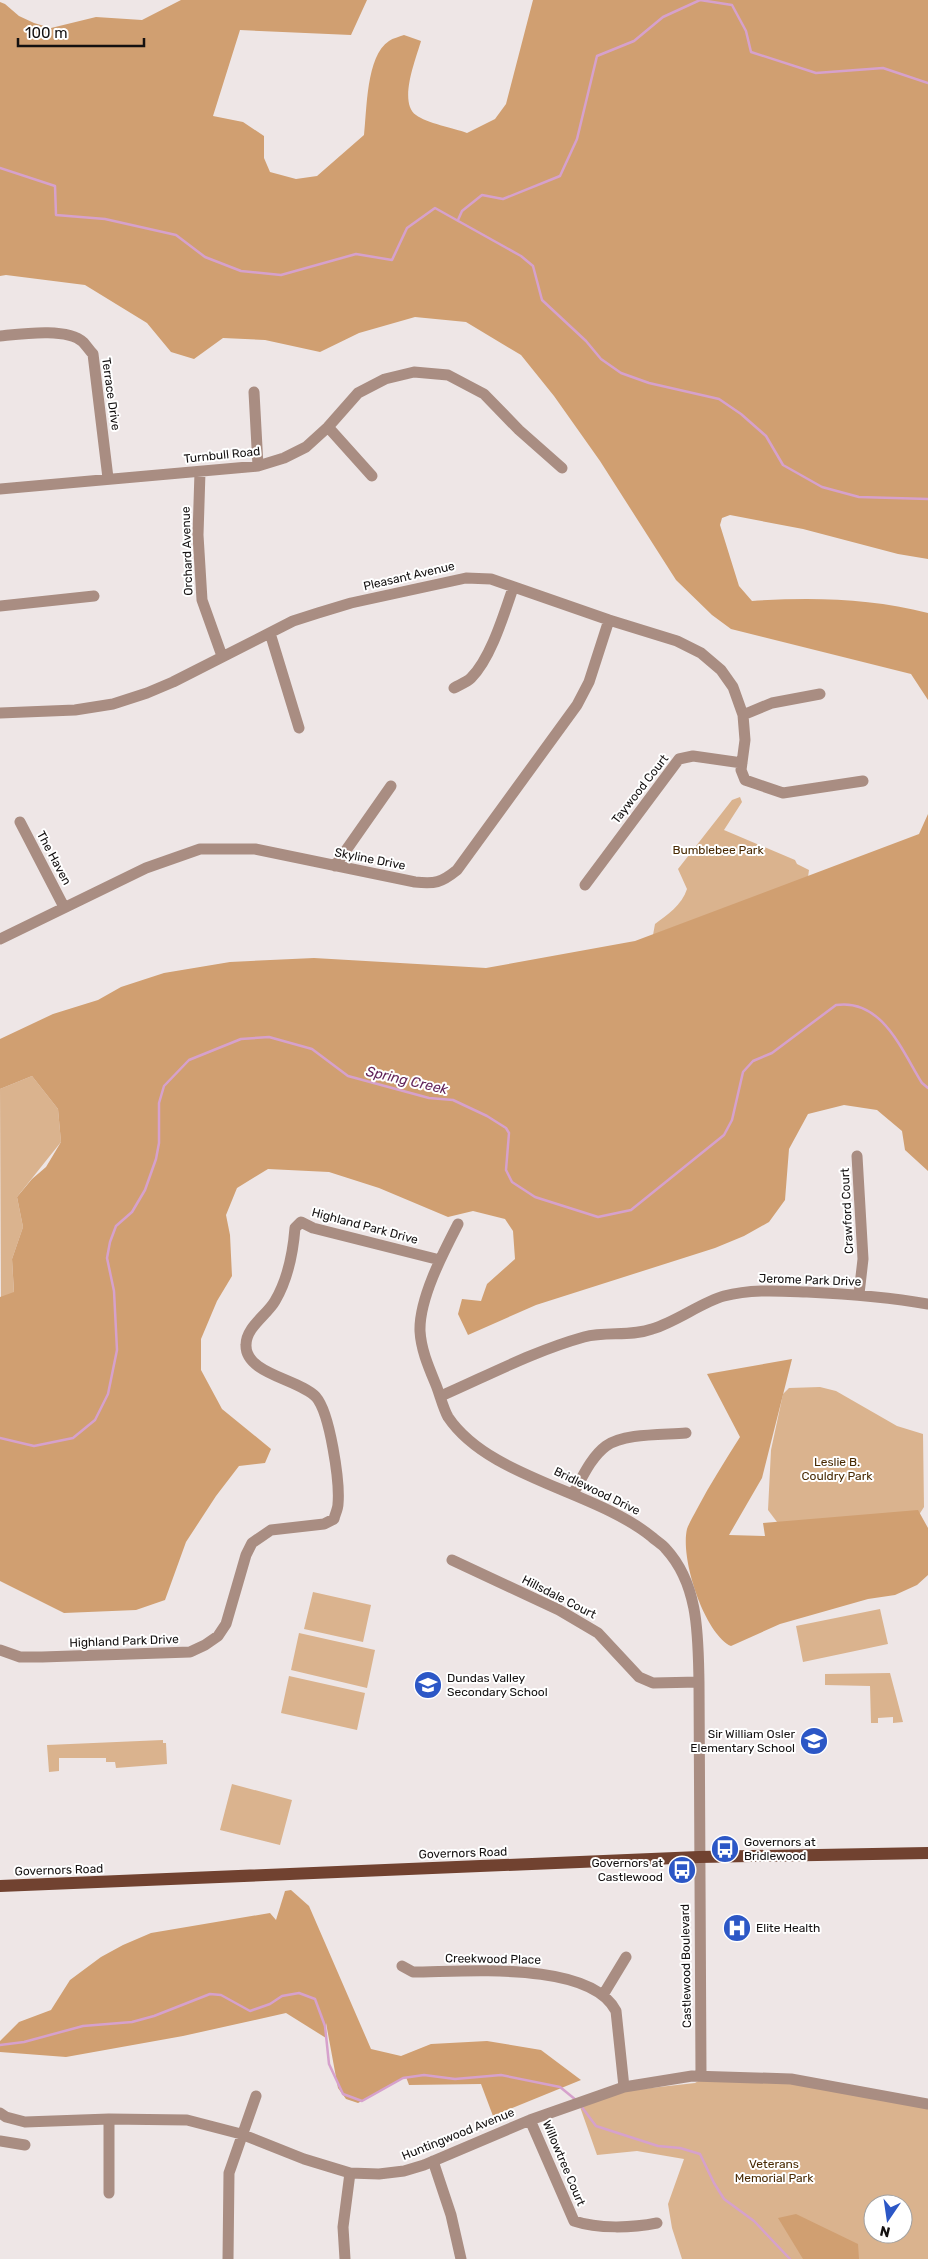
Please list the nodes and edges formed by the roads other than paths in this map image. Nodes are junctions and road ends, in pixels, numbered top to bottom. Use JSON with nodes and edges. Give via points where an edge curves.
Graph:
{"nodes":[{"id":1,"x":0,"y":336,"type":"edge"},
{"id":2,"x":254,"y":392,"type":"dead end"},
{"id":3,"x":328,"y":427,"type":"junction"},
{"id":4,"x":258,"y":466,"type":"junction"},
{"id":5,"x":562,"y":468,"type":"dead end"},
{"id":6,"x":200,"y":472,"type":"junction"},
{"id":7,"x":372,"y":476,"type":"dead end"},
{"id":8,"x":108,"y":478,"type":"junction"},
{"id":9,"x":0,"y":488,"type":"edge"},
{"id":10,"x":513,"y":588,"type":"junction"},
{"id":11,"x":94,"y":596,"type":"dead end"},
{"id":12,"x":0,"y":606,"type":"edge"},
{"id":13,"x":609,"y":620,"type":"junction"},
{"id":14,"x":270,"y":633,"type":"junction"},
{"id":15,"x":222,"y":656,"type":"junction"},
{"id":16,"x":454,"y":688,"type":"dead end"},
{"id":17,"x":820,"y":694,"type":"dead end"},
{"id":18,"x":0,"y":713,"type":"edge"},
{"id":19,"x":743,"y":714,"type":"junction"},
{"id":20,"x":299,"y":728,"type":"dead end"},
{"id":21,"x":742,"y":766,"type":"junction"},
{"id":22,"x":863,"y":781,"type":"dead end"},
{"id":23,"x":391,"y":786,"type":"dead end"},
{"id":24,"x":20,"y":822,"type":"dead end"},
{"id":25,"x":335,"y":866,"type":"junction"},
{"id":26,"x":585,"y":885,"type":"dead end"},
{"id":27,"x":64,"y":907,"type":"junction"},
{"id":28,"x":0,"y":939,"type":"edge"},
{"id":29,"x":858,"y":1156,"type":"dead end"},
{"id":30,"x":458,"y":1224,"type":"dead end"},
{"id":31,"x":440,"y":1260,"type":"junction"},
{"id":32,"x":859,"y":1294,"type":"junction"},
{"id":33,"x":928,"y":1304,"type":"edge"},
{"id":34,"x":441,"y":1396,"type":"junction"},
{"id":35,"x":686,"y":1433,"type":"dead end"},
{"id":36,"x":573,"y":1494,"type":"junction"},
{"id":37,"x":452,"y":1560,"type":"dead end"},
{"id":38,"x":0,"y":1650,"type":"edge"},
{"id":39,"x":699,"y":1682,"type":"junction"},
{"id":40,"x":928,"y":1853,"type":"edge"},
{"id":41,"x":699,"y":1857,"type":"junction"},
{"id":42,"x":0,"y":1886,"type":"edge"},
{"id":43,"x":626,"y":1957,"type":"dead end"},
{"id":44,"x":402,"y":1966,"type":"dead end"},
{"id":45,"x":603,"y":1995,"type":"junction"},
{"id":46,"x":701,"y":2076,"type":"junction"},
{"id":47,"x":624,"y":2087,"type":"junction"},
{"id":48,"x":256,"y":2096,"type":"dead end"},
{"id":49,"x":928,"y":2104,"type":"edge"},
{"id":50,"x":0,"y":2113,"type":"edge"},
{"id":51,"x":109,"y":2119,"type":"junction"},
{"id":52,"x":530,"y":2120,"type":"junction"},
{"id":53,"x":241,"y":2134,"type":"junction"},
{"id":54,"x":0,"y":2141,"type":"edge"},
{"id":55,"x":25,"y":2145,"type":"dead end"},
{"id":56,"x":433,"y":2162,"type":"junction"},
{"id":57,"x":350,"y":2173,"type":"junction"},
{"id":58,"x":109,"y":2193,"type":"dead end"},
{"id":59,"x":658,"y":2223,"type":"dead end"},
{"id":60,"x":228,"y":2259,"type":"edge"},
{"id":61,"x":345,"y":2259,"type":"edge"},
{"id":62,"x":460,"y":2259,"type":"edge"}],
"edges":[{"from":1,"to":8,"type":"street","name":"Terrace Drive","via":[[32,332],[61,334],[81,340],[92,354]]},
{"from":2,"to":4,"type":"street"},
{"from":3,"to":4,"type":"street","name":"Turnbull Road","via":[[306,447]]},
{"from":3,"to":5,"type":"street","name":"Turnbull Road","via":[[358,393],[385,379],[414,372],[448,375],[484,394]]},
{"from":3,"to":7,"type":"street"},
{"from":4,"to":6,"type":"street","name":"Turnbull Road"},
{"from":6,"to":8,"type":"street","name":"Turnbull Road"},
{"from":6,"to":15,"type":"street","name":"Orchard Avenue","via":[[198,535],[202,600]]},
{"from":8,"to":9,"type":"street","name":"Turnbull Road"},
{"from":10,"to":13,"type":"street","name":"Pleasant Avenue"},
{"from":10,"to":14,"type":"street","name":"Pleasant Avenue","via":[[491,580],[466,578],[351,603],[293,621]]},
{"from":10,"to":16,"type":"street","via":[[497,634],[484,658],[471,678]]},
{"from":11,"to":12,"type":"street"},
{"from":13,"to":19,"type":"street","name":"Pleasant Avenue","via":[[677,641],[701,653],[721,670],[733,687]]},
{"from":13,"to":25,"type":"street","name":"Skyline Drive","via":[[589,682],[578,704],[457,870],[445,880],[433,884]]},
{"from":14,"to":15,"type":"street","name":"Pleasant Avenue"},
{"from":14,"to":20,"type":"street"},
{"from":15,"to":18,"type":"street","name":"Pleasant Avenue","via":[[155,690],[113,704],[75,710]]},
{"from":17,"to":19,"type":"street","via":[[772,703]]},
{"from":19,"to":21,"type":"street","name":"Pleasant Avenue"},
{"from":21,"to":22,"type":"street","via":[[745,780],[783,793]]},
{"from":21,"to":26,"type":"street","name":"Taywood Court","via":[[693,756],[679,760]]},
{"from":23,"to":25,"type":"street"},
{"from":24,"to":27,"type":"street","name":"The Haven"},
{"from":25,"to":27,"type":"street","name":"Skyline Drive","via":[[255,849],[200,849],[146,868]]},
{"from":27,"to":28,"type":"street","name":"Skyline Drive"},
{"from":29,"to":32,"type":"street","name":"Crawford Court","via":[[863,1259]]},
{"from":30,"to":31,"type":"street","name":"Bridlewood Drive"},
{"from":31,"to":34,"type":"street","name":"Bridlewood Drive","via":[[427,1293],[420,1330],[427,1364]]},
{"from":31,"to":38,"type":"street","name":"Highland Park Drive","via":[[313,1228],[301,1222],[295,1228],[283,1287],[249,1335],[246,1345],[250,1360],[306,1388],[322,1407],[332,1442],[338,1505],[334,1519],[324,1524],[271,1530],[252,1542],[226,1624],[218,1636],[190,1652],[42,1657],[20,1656]]},
{"from":32,"to":33,"type":"street","name":"Jerome Park Drive"},
{"from":32,"to":34,"type":"street","name":"Jerome Park Drive","via":[[761,1290],[723,1297],[652,1330],[585,1337],[535,1354]]},
{"from":34,"to":36,"type":"street","name":"Bridlewood Drive","via":[[447,1416],[466,1438],[486,1453]]},
{"from":35,"to":36,"type":"street","via":[[619,1439],[605,1446]]},
{"from":36,"to":39,"type":"street","name":"Bridlewood Drive","via":[[614,1512],[667,1549],[692,1595],[698,1630]]},
{"from":37,"to":39,"type":"street","name":"Hillsdale Court","via":[[560,1610],[598,1633],[639,1677],[653,1684]]},
{"from":39,"to":41,"type":"street","name":"Bridlewood Drive"},
{"from":40,"to":41,"type":"main road","name":"Governors Road"},
{"from":41,"to":42,"type":"main road","name":"Governors Road"},
{"from":41,"to":46,"type":"street","name":"Castlewood Boulevard"},
{"from":43,"to":45,"type":"street"},
{"from":44,"to":45,"type":"street","name":"Creekwood Place","via":[[413,1972],[530,1972],[562,1976]]},
{"from":45,"to":47,"type":"street","via":[[616,2011]]},
{"from":46,"to":47,"type":"street","name":"Huntingwood Avenue"},
{"from":46,"to":49,"type":"street","name":"Huntingwood Avenue","via":[[791,2079]]},
{"from":47,"to":52,"type":"street","name":"Huntingwood Avenue"},
{"from":48,"to":53,"type":"street"},
{"from":50,"to":51,"type":"street","name":"Huntingwood Avenue","via":[[25,2122]]},
{"from":51,"to":53,"type":"street","name":"Huntingwood Avenue","via":[[187,2120]]},
{"from":51,"to":58,"type":"street"},
{"from":52,"to":56,"type":"street","name":"Huntingwood Avenue"},
{"from":52,"to":59,"type":"street","name":"Willowtree Court","via":[[574,2221],[587,2225],[643,2226]]},
{"from":53,"to":57,"type":"street","name":"Huntingwood Avenue"},
{"from":53,"to":60,"type":"street","via":[[229,2173]]},
{"from":54,"to":55,"type":"street"},
{"from":56,"to":57,"type":"street","name":"Huntingwood Avenue","via":[[404,2171]]},
{"from":56,"to":62,"type":"street"},
{"from":57,"to":61,"type":"street","via":[[343,2226]]}]}
